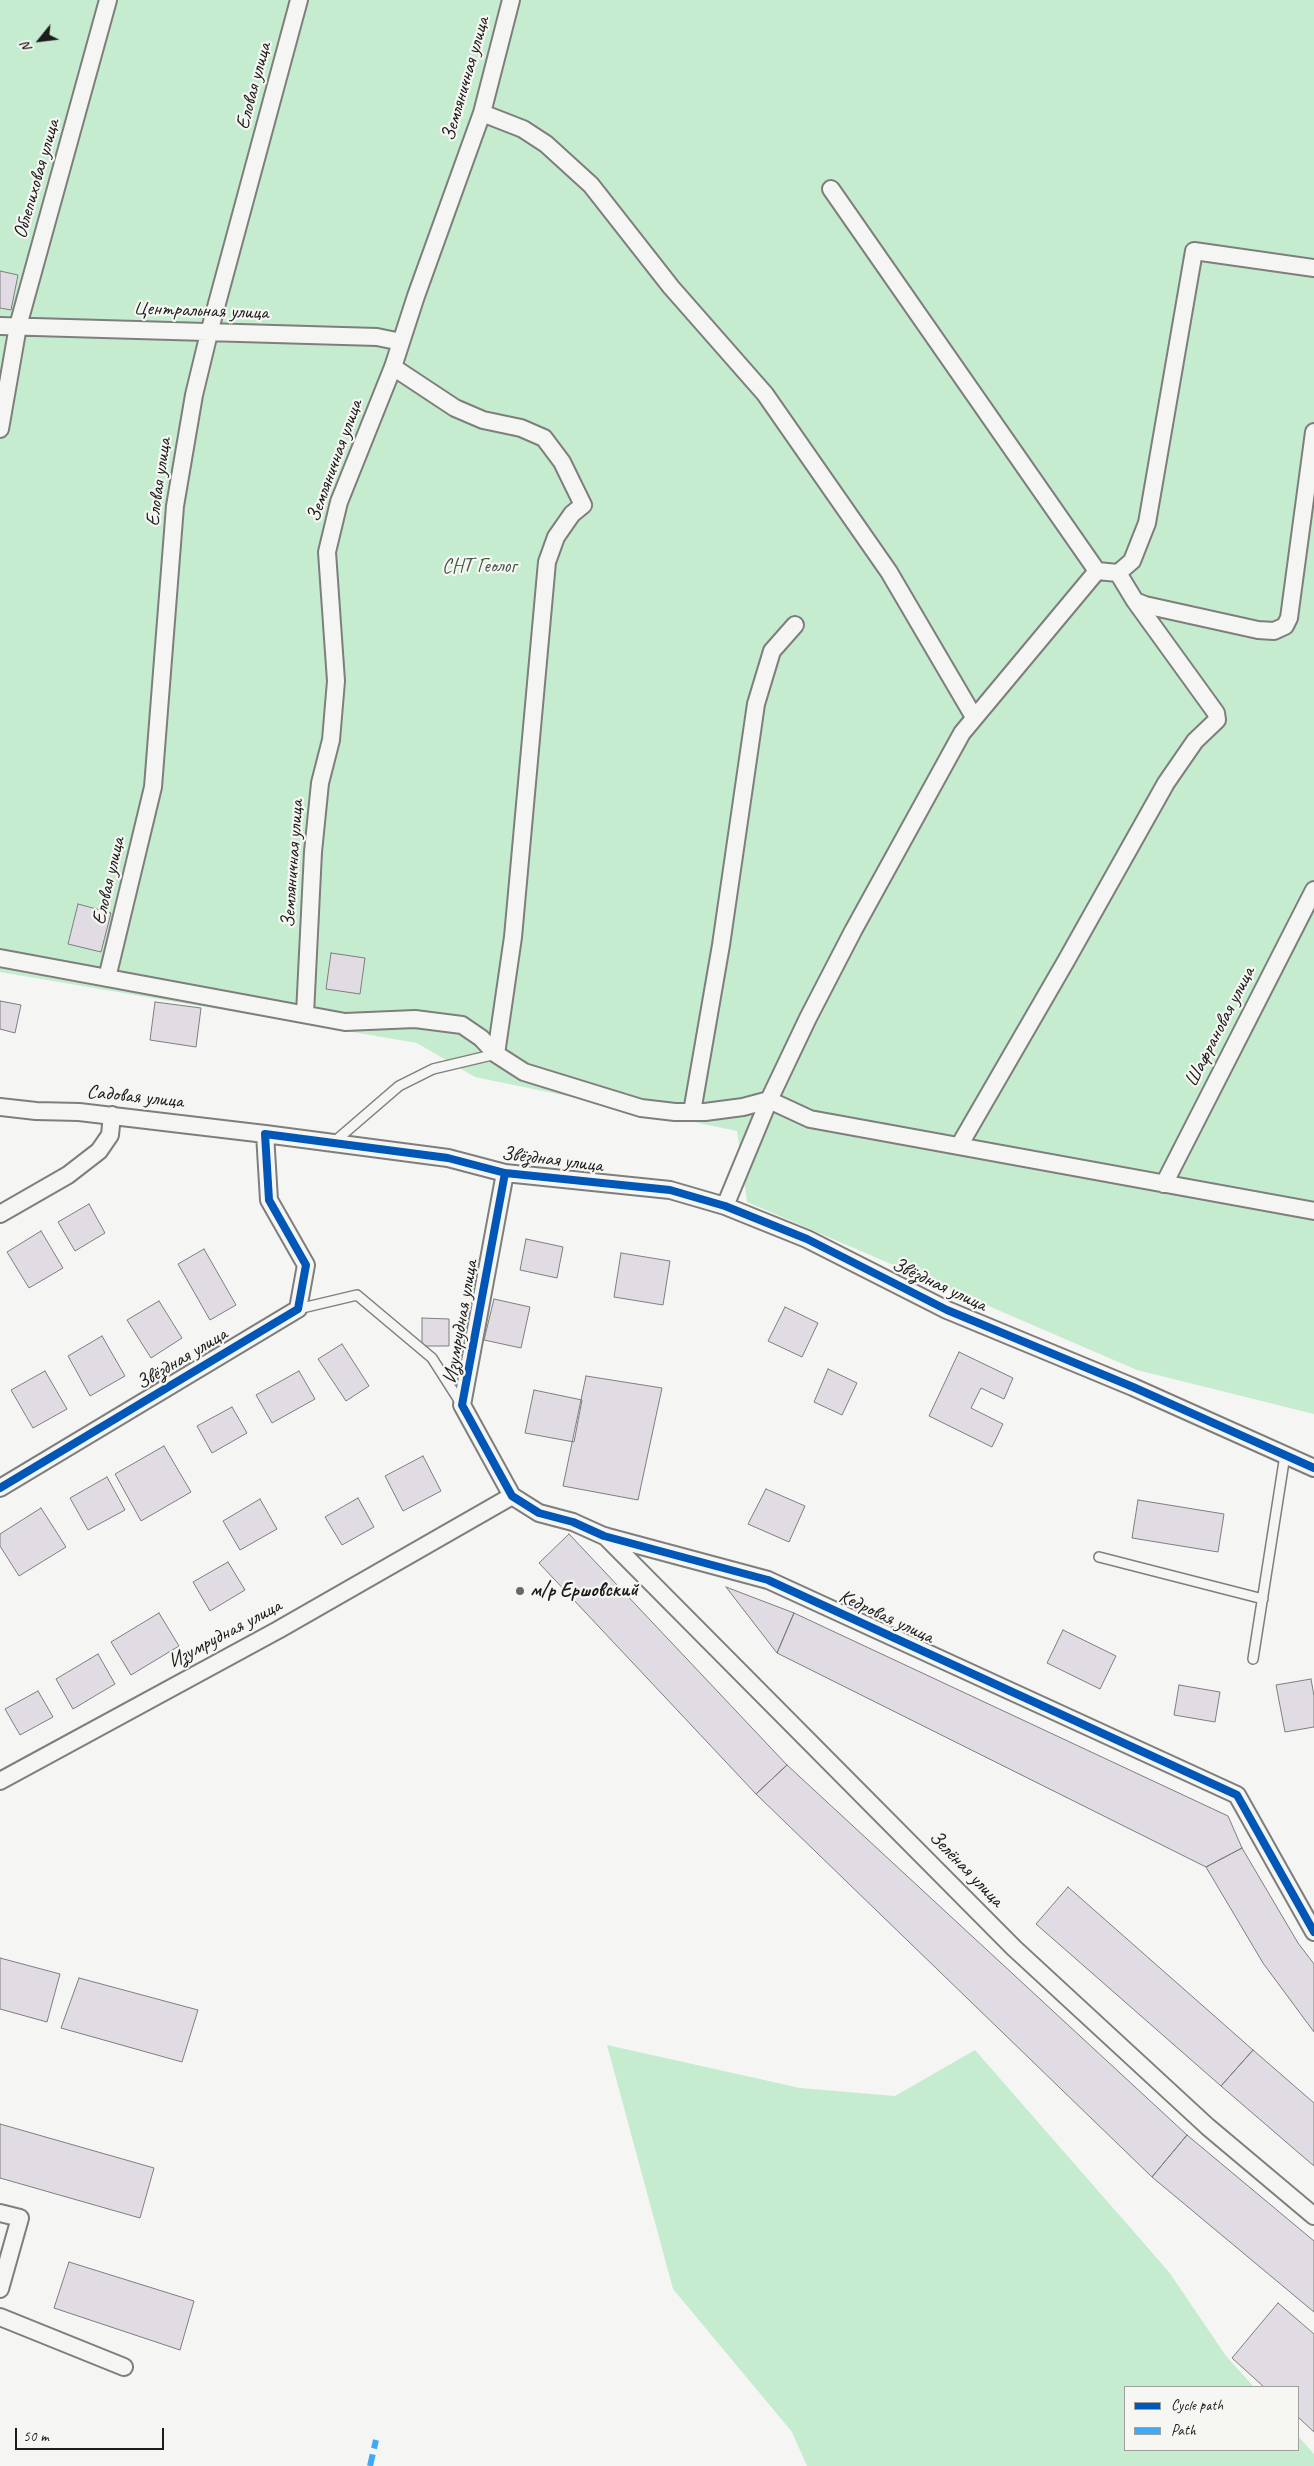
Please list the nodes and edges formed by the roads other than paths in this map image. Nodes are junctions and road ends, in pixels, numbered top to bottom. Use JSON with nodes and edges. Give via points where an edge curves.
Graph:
{"nodes":[{"id":1,"x":108,"y":0,"type":"edge"},
{"id":2,"x":299,"y":0,"type":"edge"},
{"id":3,"x":511,"y":0,"type":"edge"},
{"id":4,"x":482,"y":113,"type":"junction"},
{"id":5,"x":831,"y":189,"type":"dead end"},
{"id":6,"x":1314,"y":268,"type":"edge"},
{"id":7,"x":0,"y":326,"type":"edge"},
{"id":8,"x":18,"y":326,"type":"junction"},
{"id":9,"x":209,"y":333,"type":"junction"},
{"id":10,"x":401,"y":342,"type":"junction"},
{"id":11,"x":393,"y":366,"type":"junction"},
{"id":12,"x":0,"y":429,"type":"edge"},
{"id":13,"x":1314,"y":432,"type":"edge"},
{"id":14,"x":1097,"y":571,"type":"junction"},
{"id":15,"x":1118,"y":573,"type":"junction"},
{"id":16,"x":1135,"y":601,"type":"junction"},
{"id":17,"x":795,"y":625,"type":"dead end"},
{"id":18,"x":974,"y":717,"type":"junction"},
{"id":19,"x":1314,"y":890,"type":"edge"},
{"id":20,"x":0,"y":958,"type":"edge"},
{"id":21,"x":107,"y":978,"type":"junction"},
{"id":22,"x":305,"y":1014,"type":"junction"},
{"id":23,"x":496,"y":1054,"type":"junction"},
{"id":24,"x":769,"y":1100,"type":"junction"},
{"id":25,"x":0,"y":1108,"type":"edge"},
{"id":26,"x":692,"y":1112,"type":"junction"},
{"id":27,"x":112,"y":1115,"type":"junction"},
{"id":28,"x":265,"y":1134,"type":"junction"},
{"id":29,"x":334,"y":1142,"type":"junction"},
{"id":30,"x":959,"y":1146,"type":"junction"},
{"id":31,"x":505,"y":1173,"type":"junction"},
{"id":32,"x":1164,"y":1184,"type":"junction"},
{"id":33,"x":725,"y":1206,"type":"junction"},
{"id":34,"x":1314,"y":1211,"type":"edge"},
{"id":35,"x":0,"y":1214,"type":"edge"},
{"id":36,"x":298,"y":1308,"type":"junction"},
{"id":37,"x":462,"y":1405,"type":"junction"},
{"id":38,"x":1285,"y":1455,"type":"junction"},
{"id":39,"x":1314,"y":1468,"type":"edge"},
{"id":40,"x":0,"y":1488,"type":"edge"},
{"id":41,"x":512,"y":1496,"type":"junction"},
{"id":42,"x":604,"y":1536,"type":"junction"},
{"id":43,"x":1098,"y":1557,"type":"dead end"},
{"id":44,"x":1263,"y":1599,"type":"junction"},
{"id":45,"x":1254,"y":1659,"type":"dead end"},
{"id":46,"x":0,"y":1781,"type":"edge"},
{"id":47,"x":1314,"y":1932,"type":"edge"},
{"id":48,"x":0,"y":2213,"type":"edge"},
{"id":49,"x":1314,"y":2216,"type":"edge"},
{"id":50,"x":0,"y":2289,"type":"edge"},
{"id":51,"x":0,"y":2317,"type":"edge"},
{"id":52,"x":124,"y":2367,"type":"dead end"}],
"edges":[{"from":1,"to":8,"type":"street","name":"Облепиховая улица"},
{"from":2,"to":9,"type":"street","name":"Еловая улица"},
{"from":3,"to":4,"type":"street","name":"Земляничная улица"},
{"from":4,"to":10,"type":"street","name":"Земляничная улица"},
{"from":4,"to":18,"type":"street","via":[[522,129],[546,144],[591,185],[671,287],[765,394],[889,572]]},
{"from":5,"to":14,"type":"street"},
{"from":6,"to":15,"type":"street","via":[[1194,250],[1147,522],[1132,561]]},
{"from":7,"to":8,"type":"street","name":"Центральная улица"},
{"from":8,"to":9,"type":"street","name":"Центральная улица"},
{"from":8,"to":12,"type":"street","name":"Облепиховая улица"},
{"from":9,"to":10,"type":"street","name":"Центральная улица","via":[[377,337]]},
{"from":9,"to":21,"type":"street","name":"Еловая улица","via":[[194,395],[175,506],[153,788]]},
{"from":10,"to":11,"type":"street","name":"Земляничная улица"},
{"from":11,"to":22,"type":"street","name":"Земляничная улица","via":[[339,502],[327,552],[336,681],[313,852]]},
{"from":11,"to":23,"type":"street","via":[[455,408],[544,438],[562,462],[583,505],[572,514],[556,537],[547,562],[513,937]]},
{"from":13,"to":16,"type":"street","via":[[1289,618],[1285,626],[1274,631],[1258,630]]},
{"from":14,"to":15,"type":"street"},
{"from":14,"to":18,"type":"street"},
{"from":15,"to":16,"type":"street"},
{"from":16,"to":30,"type":"street","via":[[1216,713],[1217,720],[1195,741],[1166,783]]},
{"from":17,"to":26,"type":"street","via":[[772,651],[756,704],[721,945]]},
{"from":18,"to":24,"type":"street","via":[[962,733],[853,930]]},
{"from":19,"to":32,"type":"street","name":"Шафрановая улица"},
{"from":20,"to":21,"type":"street"},
{"from":21,"to":22,"type":"street"},
{"from":22,"to":23,"type":"street","via":[[345,1022],[415,1020],[462,1025]]},
{"from":23,"to":26,"type":"street","via":[[524,1072],[641,1108]]},
{"from":23,"to":29,"type":"lane","via":[[433,1069],[400,1086]]},
{"from":24,"to":26,"type":"street","via":[[743,1108]]},
{"from":24,"to":30,"type":"street","via":[[810,1119]]},
{"from":24,"to":33,"type":"street"},
{"from":25,"to":27,"type":"street","name":"Садовая улица"},
{"from":27,"to":28,"type":"street","name":"Садовая улица"},
{"from":27,"to":35,"type":"street","via":[[110,1135],[99,1151],[68,1175]]},
{"from":28,"to":29,"type":"street","name":"Звёздная улица"},
{"from":28,"to":36,"type":"street","via":[[269,1200],[306,1265]]},
{"from":29,"to":31,"type":"street","name":"Звёздная улица","via":[[448,1158]]},
{"from":30,"to":32,"type":"street"},
{"from":31,"to":33,"type":"street","name":"Звёздная улица","via":[[670,1190]]},
{"from":31,"to":37,"type":"street","name":"Изумрудная улица"},
{"from":32,"to":34,"type":"street"},
{"from":33,"to":38,"type":"street","name":"Звёздная улица","via":[[807,1239],[947,1310],[1133,1387]]},
{"from":36,"to":37,"type":"lane","via":[[357,1295],[432,1358]]},
{"from":36,"to":40,"type":"street","name":"Звёздная улица"},
{"from":37,"to":41,"type":"street","name":"Изумрудная улица"},
{"from":38,"to":39,"type":"street","name":"Звёздная улица"},
{"from":38,"to":44,"type":"lane"},
{"from":41,"to":42,"type":"street","name":"Кедровая улица","via":[[539,1513],[573,1522]]},
{"from":41,"to":46,"type":"street","name":"Изумрудная улица","via":[[278,1630]]},
{"from":42,"to":47,"type":"street","name":"Кедровая улица","via":[[768,1580],[1237,1795]]},
{"from":42,"to":49,"type":"street","name":"Зелёная улица","via":[[1014,1948],[1208,2127]]},
{"from":43,"to":44,"type":"lane"},
{"from":44,"to":45,"type":"lane"},
{"from":48,"to":50,"type":"street","via":[[20,2218]]},
{"from":51,"to":52,"type":"street"}]}
